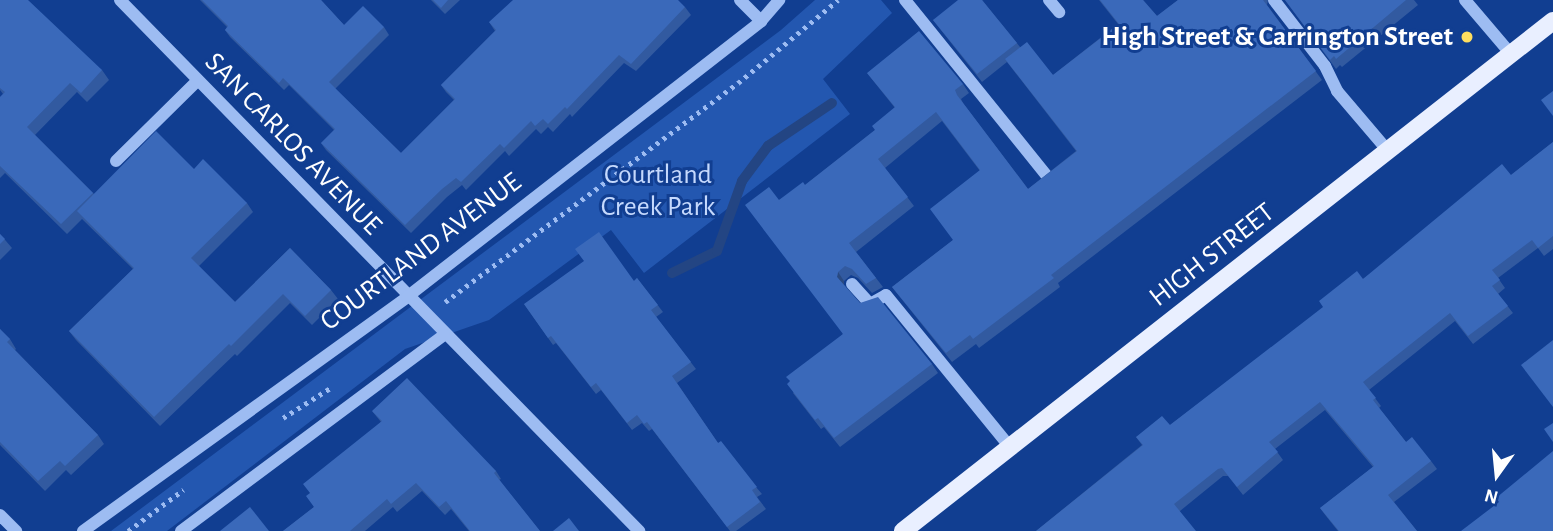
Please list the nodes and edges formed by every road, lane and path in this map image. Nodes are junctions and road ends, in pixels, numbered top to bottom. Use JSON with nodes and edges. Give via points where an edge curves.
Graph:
{"nodes":[{"id":1,"x":120,"y":0,"type":"edge"},
{"id":2,"x":740,"y":0,"type":"edge"},
{"id":3,"x":779,"y":0,"type":"edge"},
{"id":4,"x":838,"y":0,"type":"edge"},
{"id":5,"x":905,"y":0,"type":"edge"},
{"id":6,"x":1049,"y":0,"type":"edge"},
{"id":7,"x":1274,"y":0,"type":"edge"},
{"id":8,"x":1465,"y":0,"type":"edge"},
{"id":9,"x":1059,"y":12,"type":"dead end"},
{"id":10,"x":761,"y":21,"type":"junction"},
{"id":11,"x":1553,"y":21,"type":"edge"},
{"id":12,"x":1511,"y":54,"type":"junction"},
{"id":13,"x":198,"y":80,"type":"junction"},
{"id":14,"x":1388,"y":150,"type":"junction"},
{"id":15,"x":116,"y":161,"type":"dead end"},
{"id":16,"x":1048,"y":177,"type":"edge"},
{"id":17,"x":852,"y":284,"type":"edge"},
{"id":18,"x":407,"y":296,"type":"junction"},
{"id":19,"x":424,"y":315,"type":"junction"},
{"id":20,"x":444,"y":335,"type":"junction"},
{"id":21,"x":342,"y":380,"type":"dead end"},
{"id":22,"x":271,"y":425,"type":"dead end"},
{"id":23,"x":1010,"y":447,"type":"junction"},
{"id":24,"x":190,"y":485,"type":"dead end"},
{"id":25,"x":0,"y":515,"type":"edge"},
{"id":26,"x":16,"y":531,"type":"edge"},
{"id":27,"x":83,"y":531,"type":"edge"},
{"id":28,"x":128,"y":531,"type":"edge"},
{"id":29,"x":181,"y":531,"type":"edge"},
{"id":30,"x":639,"y":531,"type":"edge"},
{"id":31,"x":903,"y":531,"type":"edge"}],
"edges":[{"from":1,"to":13,"type":"street","name":"SAN CARLOS AVENUE"},
{"from":2,"to":10,"type":"street"},
{"from":3,"to":10,"type":"street","name":"COURTLAND AVENUE"},
{"from":4,"to":19,"type":"path","via":[[738,83]]},
{"from":5,"to":16,"type":"street"},
{"from":6,"to":9,"type":"street"},
{"from":7,"to":14,"type":"street","via":[[1325,66],[1337,91]]},
{"from":8,"to":12,"type":"street"},
{"from":10,"to":18,"type":"street","name":"COURTLAND AVENUE"},
{"from":11,"to":12,"type":"main road","name":"HIGH STREET"},
{"from":12,"to":14,"type":"main road","name":"HIGH STREET"},
{"from":13,"to":15,"type":"street"},
{"from":13,"to":18,"type":"street","name":"SAN CARLOS AVENUE"},
{"from":14,"to":23,"type":"main road","name":"HIGH STREET"},
{"from":17,"to":23,"type":"street","via":[[870,304],[886,295]]},
{"from":18,"to":19,"type":"street","name":"SAN CARLOS AVENUE"},
{"from":18,"to":27,"type":"street","name":"COURTLAND AVENUE"},
{"from":19,"to":20,"type":"street","name":"SAN CARLOS AVENUE"},
{"from":20,"to":29,"type":"street"},
{"from":20,"to":30,"type":"street","name":"SAN CARLOS AVENUE"},
{"from":21,"to":22,"type":"path"},
{"from":23,"to":31,"type":"main road","name":"HIGH STREET"},
{"from":24,"to":28,"type":"path"},
{"from":25,"to":26,"type":"street"}]}
